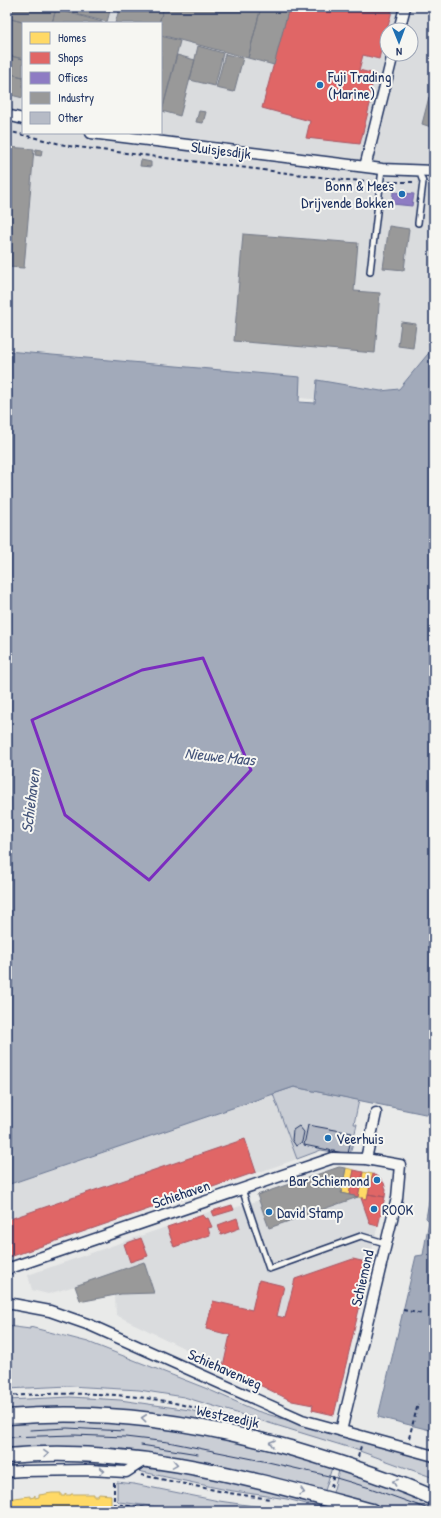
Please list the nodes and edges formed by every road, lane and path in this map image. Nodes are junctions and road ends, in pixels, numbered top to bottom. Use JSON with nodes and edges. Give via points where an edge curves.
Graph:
{"nodes":[{"id":1,"x":405,"y":7,"type":"edge"},
{"id":2,"x":401,"y":22,"type":"edge"},
{"id":3,"x":391,"y":62,"type":"edge"},
{"id":4,"x":7,"y":115,"type":"edge"},
{"id":5,"x":22,"y":119,"type":"edge"},
{"id":6,"x":7,"y":131,"type":"edge"},
{"id":7,"x":99,"y":134,"type":"edge"},
{"id":8,"x":366,"y":167,"type":"junction"},
{"id":9,"x":382,"y":169,"type":"junction"},
{"id":10,"x":419,"y":171,"type":"junction"},
{"id":11,"x":434,"y":171,"type":"edge"},
{"id":12,"x":380,"y":182,"type":"junction"},
{"id":13,"x":422,"y":182,"type":"junction"},
{"id":14,"x":418,"y":223,"type":"dead end"},
{"id":15,"x":370,"y":272,"type":"dead end"},
{"id":16,"x":376,"y":1113,"type":"dead end"},
{"id":17,"x":366,"y":1159,"type":"junction"},
{"id":18,"x":242,"y":1189,"type":"junction"},
{"id":19,"x":385,"y":1243,"type":"junction"},
{"id":20,"x":7,"y":1269,"type":"edge"},
{"id":21,"x":7,"y":1303,"type":"edge"},
{"id":22,"x":403,"y":1310,"type":"dead end"},
{"id":23,"x":423,"y":1314,"type":"dead end"},
{"id":24,"x":418,"y":1404,"type":"dead end"},
{"id":25,"x":7,"y":1417,"type":"edge"},
{"id":26,"x":341,"y":1431,"type":"junction"},
{"id":27,"x":411,"y":1431,"type":"dead end"},
{"id":28,"x":7,"y":1456,"type":"edge"},
{"id":29,"x":434,"y":1456,"type":"edge"},
{"id":30,"x":146,"y":1459,"type":"junction"},
{"id":31,"x":114,"y":1471,"type":"junction"},
{"id":32,"x":7,"y":1472,"type":"edge"},
{"id":33,"x":126,"y":1472,"type":"junction"},
{"id":34,"x":434,"y":1498,"type":"edge"},
{"id":35,"x":274,"y":1499,"type":"dead end"},
{"id":36,"x":114,"y":1504,"type":"junction"},
{"id":37,"x":113,"y":1511,"type":"edge"},
{"id":38,"x":168,"y":1511,"type":"edge"},
{"id":39,"x":372,"y":1511,"type":"edge"}],
"edges":[{"from":1,"to":2,"type":"street"},
{"from":3,"to":8,"type":"street"},
{"from":4,"to":5,"type":"street"},
{"from":6,"to":12,"type":"path","name":"Sluisjesdijk","via":[[69,146],[344,180]]},
{"from":7,"to":8,"type":"street","name":"Sluisjesdijk"},
{"from":8,"to":9,"type":"street","name":"Sluisjesdijk"},
{"from":9,"to":10,"type":"street","name":"Sluisjesdijk"},
{"from":9,"to":12,"type":"lane"},
{"from":10,"to":11,"type":"street","name":"Sluisjesdijk"},
{"from":10,"to":13,"type":"lane"},
{"from":12,"to":13,"type":"path","name":"Sluisjesdijk"},
{"from":12,"to":15,"type":"lane"},
{"from":13,"to":14,"type":"lane"},
{"from":16,"to":17,"type":"street"},
{"from":17,"to":18,"type":"street","name":"Schiehaven","via":[[332,1158]]},
{"from":17,"to":19,"type":"street","name":"Schiemond","via":[[400,1165],[397,1198]]},
{"from":18,"to":19,"type":"lane","via":[[269,1269],[362,1236]]},
{"from":18,"to":20,"type":"street","name":"Schiehaven"},
{"from":19,"to":26,"type":"street","name":"Schiemond"},
{"from":21,"to":26,"type":"street","name":"Schiehavenweg","via":[[50,1311],[90,1325],[302,1420]]},
{"from":22,"to":23,"type":"path"},
{"from":24,"to":27,"type":"path"},
{"from":34,"to":25,"type":"main road","name":"Westzeedijk","one_way":true,"via":[[318,1456],[212,1429],[152,1419],[96,1414]]},
{"from":26,"to":29,"type":"street","name":"Schiehavenweg"},
{"from":28,"to":30,"type":"main road","one_way":true,"via":[[58,1454]]},
{"from":30,"to":33,"type":"street"},
{"from":30,"to":39,"type":"main road","one_way":true,"via":[[283,1486]]},
{"from":32,"to":31,"type":"street","one_way":true},
{"from":31,"to":33,"type":"street"},
{"from":31,"to":36,"type":"path"},
{"from":33,"to":35,"type":"path","via":[[228,1493]]},
{"from":36,"to":37,"type":"path"},
{"from":36,"to":38,"type":"path"}]}
